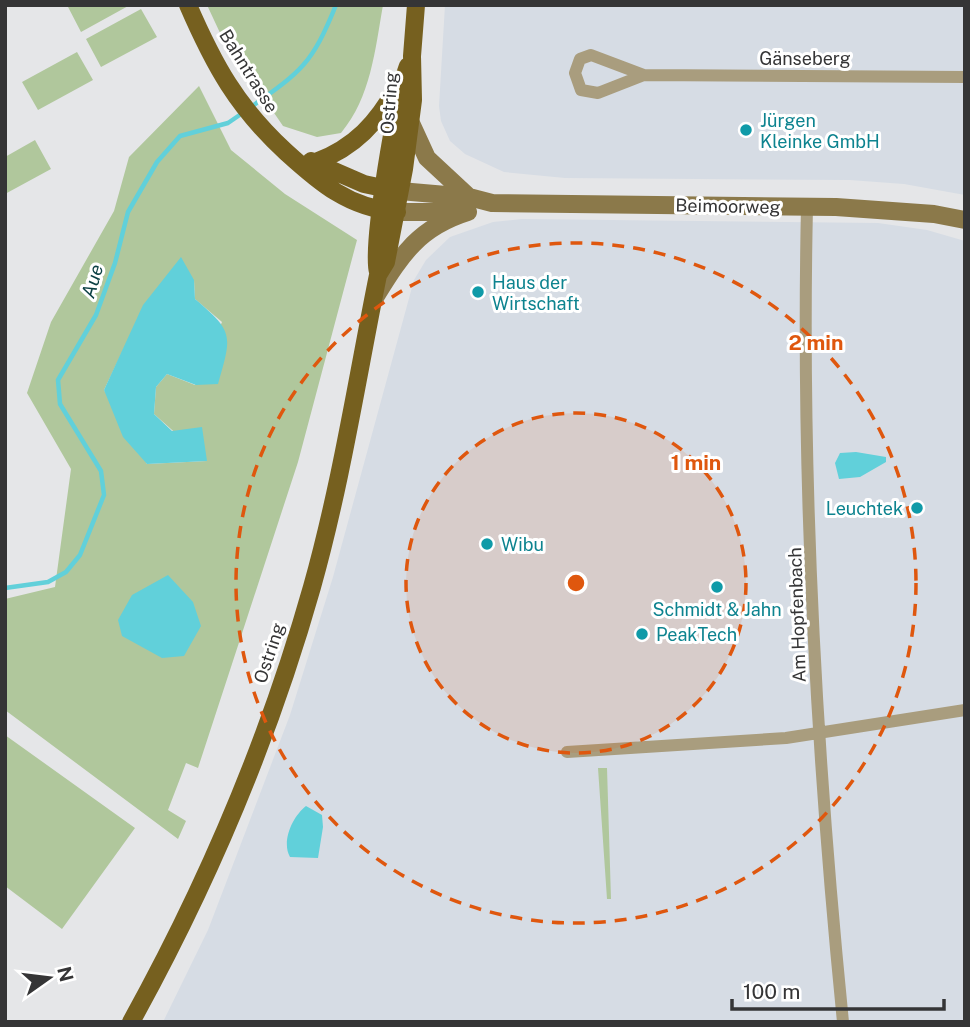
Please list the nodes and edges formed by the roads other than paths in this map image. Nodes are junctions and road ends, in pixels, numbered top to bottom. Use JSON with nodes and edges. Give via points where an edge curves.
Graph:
{"nodes":[{"id":1,"x":188,"y":5,"type":"edge"},
{"id":2,"x":416,"y":5,"type":"edge"},
{"id":3,"x":412,"y":56,"type":"junction"},
{"id":4,"x":404,"y":75,"type":"junction"},
{"id":5,"x":644,"y":75,"type":"junction"},
{"id":6,"x":965,"y":77,"type":"edge"},
{"id":7,"x":410,"y":121,"type":"junction"},
{"id":8,"x":285,"y":151,"type":"junction"},
{"id":9,"x":316,"y":162,"type":"junction"},
{"id":10,"x":393,"y":190,"type":"junction"},
{"id":11,"x":469,"y":204,"type":"junction"},
{"id":12,"x":807,"y":206,"type":"junction"},
{"id":13,"x":389,"y":211,"type":"junction"},
{"id":14,"x":964,"y":220,"type":"edge"},
{"id":15,"x":373,"y":299,"type":"junction"},
{"id":16,"x":965,"y":710,"type":"edge"},
{"id":17,"x":819,"y":732,"type":"junction"},
{"id":18,"x":567,"y":752,"type":"dead end"},
{"id":19,"x":131,"y":1022,"type":"edge"},
{"id":20,"x":843,"y":1022,"type":"edge"}],
"edges":[{"from":1,"to":8,"type":"main road","name":"Bahntrasse","via":[[218,69],[257,125]]},
{"from":2,"to":3,"type":"main road","name":"Ostring"},
{"from":3,"to":4,"type":"main road","name":"Ostring"},
{"from":3,"to":7,"type":"main road","name":"Ostring","via":[[415,77]]},
{"from":4,"to":9,"type":"main road","via":[[369,129],[347,148]]},
{"from":4,"to":10,"type":"main road","name":"Ostring"},
{"from":5,"to":5,"type":"street","name":"Gänseberg","via":[[591,55],[580,59],[575,73],[580,90],[590,93]]},
{"from":5,"to":6,"type":"street","name":"Gänseberg"},
{"from":7,"to":10,"type":"main road","name":"Ostring"},
{"from":7,"to":11,"type":"main road","via":[[427,158]]},
{"from":8,"to":9,"type":"main road","name":"Bahntrasse"},
{"from":8,"to":13,"type":"main road","name":"Bahntrasse","via":[[332,191],[363,206]]},
{"from":9,"to":10,"type":"main road","name":"Bahntrasse","via":[[365,184]]},
{"from":10,"to":11,"type":"main road","name":"Beimoorweg"},
{"from":10,"to":13,"type":"main road","name":"Ostring"},
{"from":11,"to":12,"type":"main road","name":"Beimoorweg"},
{"from":11,"to":13,"type":"main road","name":"Beimoorweg"},
{"from":11,"to":15,"type":"main road","via":[[418,237]]},
{"from":12,"to":14,"type":"main road","name":"Beimoorweg"},
{"from":12,"to":17,"type":"street","name":"Am Hopfenbach","via":[[807,416]]},
{"from":13,"to":15,"type":"main road","name":"Ostring","via":[[375,261],[379,275]]},
{"from":15,"to":19,"type":"main road","name":"Ostring","via":[[353,416],[291,653],[205,880]]},
{"from":16,"to":17,"type":"street"},
{"from":17,"to":18,"type":"street","via":[[680,747]]},
{"from":17,"to":20,"type":"street","name":"Am Hopfenbach"}]}
